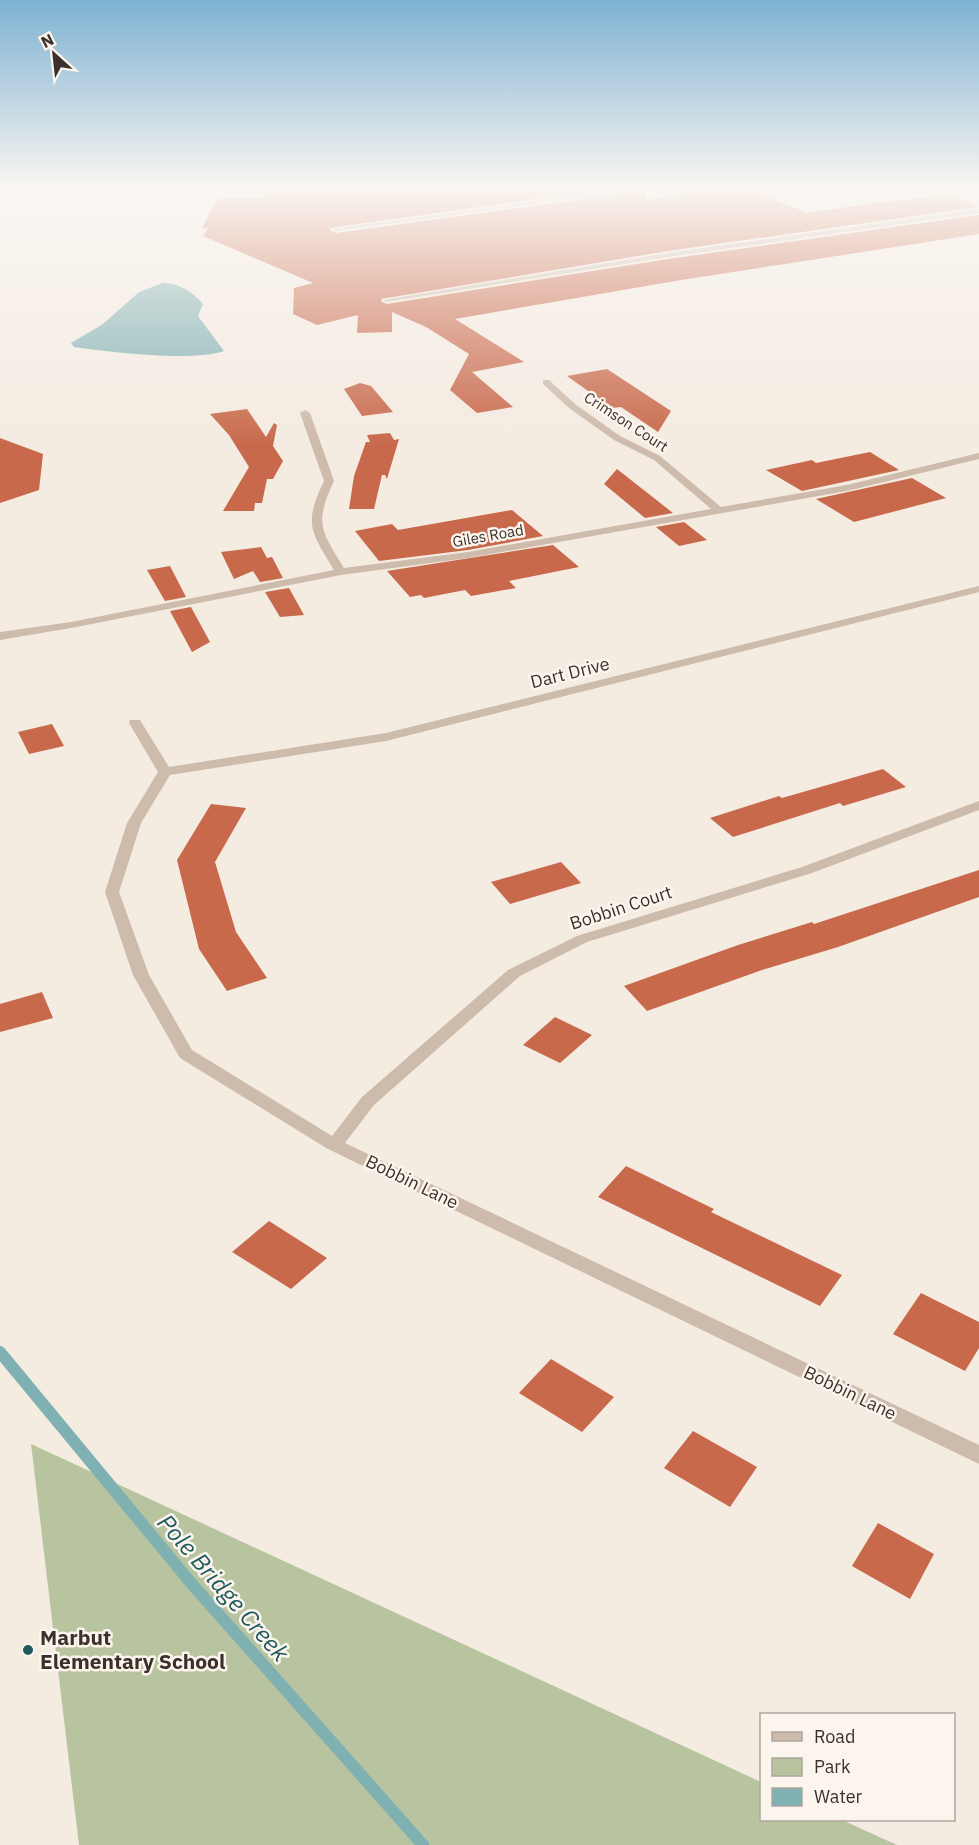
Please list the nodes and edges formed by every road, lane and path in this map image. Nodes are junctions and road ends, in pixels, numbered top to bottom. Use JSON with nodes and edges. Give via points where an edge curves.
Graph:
{"nodes":[{"id":1,"x":552,"y":274,"type":"edge"},
{"id":2,"x":387,"y":300,"type":"dead end"},
{"id":3,"x":546,"y":382,"type":"dead end"},
{"id":4,"x":305,"y":413,"type":"dead end"},
{"id":5,"x":979,"y":456,"type":"edge"},
{"id":6,"x":718,"y":510,"type":"junction"},
{"id":7,"x":341,"y":572,"type":"junction"},
{"id":8,"x":979,"y":589,"type":"edge"},
{"id":9,"x":0,"y":636,"type":"edge"},
{"id":10,"x":135,"y":723,"type":"dead end"},
{"id":11,"x":165,"y":772,"type":"junction"},
{"id":12,"x":979,"y":806,"type":"edge"},
{"id":13,"x":334,"y":1145,"type":"junction"},
{"id":14,"x":979,"y":1455,"type":"edge"}],
"edges":[{"from":1,"to":2,"type":"street"},
{"from":3,"to":6,"type":"street","name":"Crimson Court","via":[[617,438],[657,458]]},
{"from":4,"to":7,"type":"street","via":[[329,481],[317,506],[318,533]]},
{"from":5,"to":6,"type":"street","name":"Giles Road","via":[[847,488]]},
{"from":6,"to":7,"type":"street","name":"Giles Road","via":[[468,555]]},
{"from":7,"to":9,"type":"street","name":"Giles Road"},
{"from":8,"to":11,"type":"street","name":"Dart Drive","via":[[386,737]]},
{"from":10,"to":11,"type":"street"},
{"from":11,"to":13,"type":"street","name":"Bobbin Lane","via":[[134,823],[112,892],[141,975],[186,1054]]},
{"from":12,"to":13,"type":"street","name":"Bobbin Court","via":[[807,870],[582,939],[514,973],[368,1101]]},
{"from":13,"to":14,"type":"street","name":"Bobbin Lane"}]}
